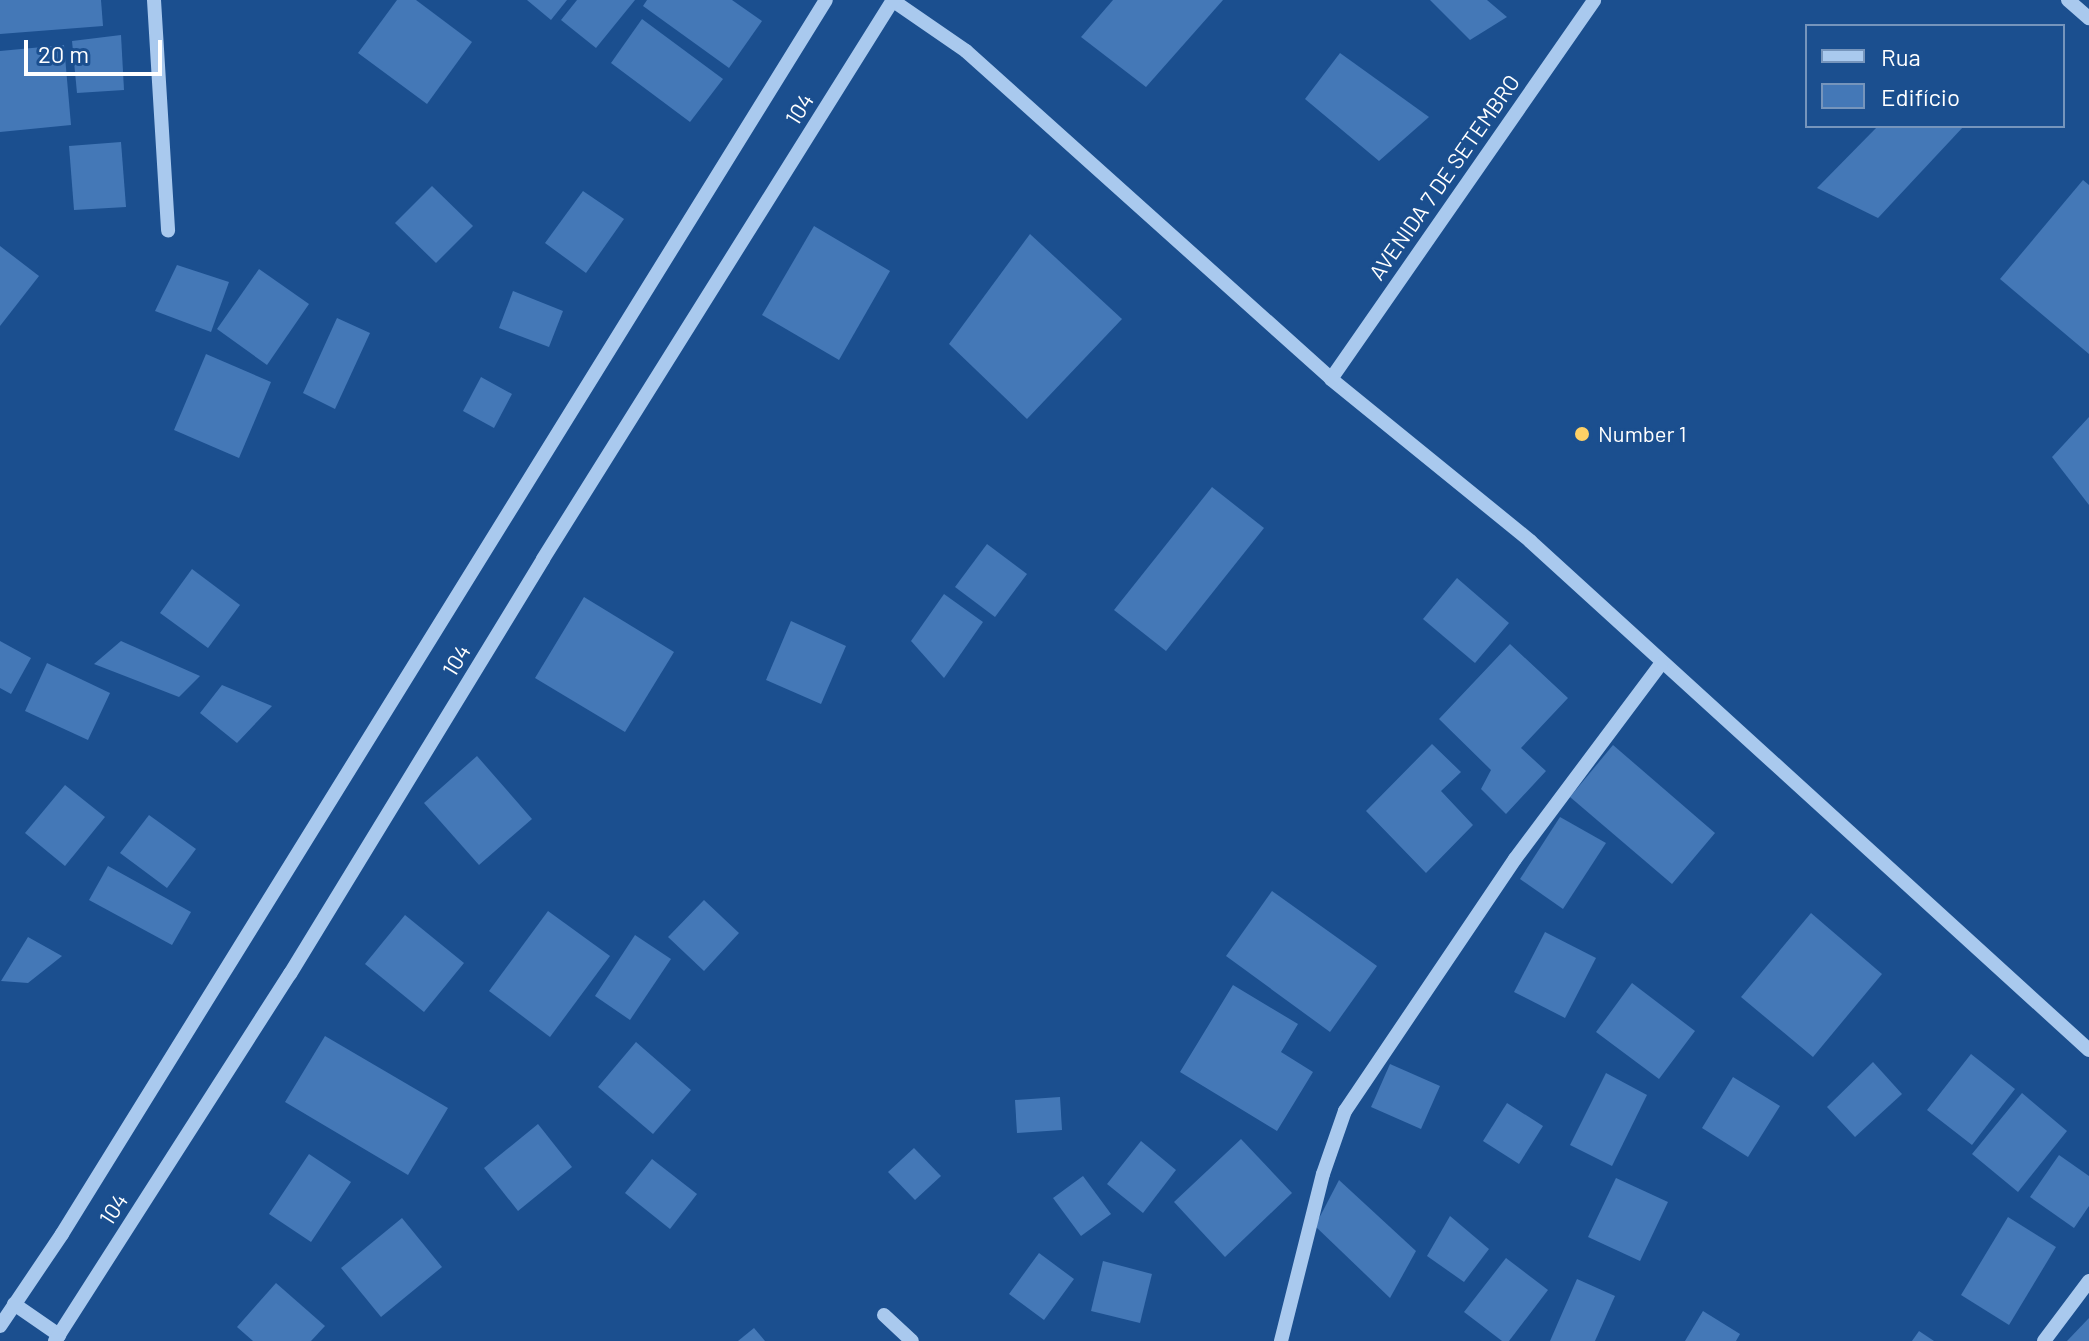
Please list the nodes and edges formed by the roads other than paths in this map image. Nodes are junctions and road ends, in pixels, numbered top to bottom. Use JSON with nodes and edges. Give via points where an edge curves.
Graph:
{"nodes":[{"id":1,"x":154,"y":0,"type":"edge"},
{"id":2,"x":826,"y":0,"type":"edge"},
{"id":3,"x":893,"y":0,"type":"edge"},
{"id":4,"x":1594,"y":0,"type":"edge"},
{"id":5,"x":2068,"y":0,"type":"edge"},
{"id":6,"x":2089,"y":18,"type":"edge"},
{"id":7,"x":168,"y":231,"type":"dead end"},
{"id":8,"x":1331,"y":379,"type":"junction"},
{"id":9,"x":1661,"y":664,"type":"junction"},
{"id":10,"x":2089,"y":1050,"type":"edge"},
{"id":11,"x":2089,"y":1281,"type":"edge"},
{"id":12,"x":14,"y":1304,"type":"junction"},
{"id":13,"x":884,"y":1315,"type":"dead end"},
{"id":14,"x":0,"y":1326,"type":"edge"},
{"id":15,"x":57,"y":1338,"type":"edge"},
{"id":16,"x":912,"y":1341,"type":"edge"},
{"id":17,"x":1281,"y":1341,"type":"edge"},
{"id":18,"x":2044,"y":1341,"type":"edge"}],
"edges":[{"from":1,"to":7,"type":"street"},
{"from":2,"to":12,"type":"street"},
{"from":3,"to":8,"type":"street","via":[[966,51]]},
{"from":3,"to":15,"type":"street","name":"104","via":[[290,974]]},
{"from":4,"to":8,"type":"street","name":"AVENIDA 7 DE SETEMBRO"},
{"from":5,"to":6,"type":"street"},
{"from":8,"to":9,"type":"street","via":[[1530,541]]},
{"from":9,"to":10,"type":"street"},
{"from":9,"to":17,"type":"street","via":[[1515,859],[1345,1111],[1323,1174]]},
{"from":11,"to":18,"type":"street"},
{"from":12,"to":14,"type":"street"},
{"from":12,"to":15,"type":"street"},
{"from":13,"to":16,"type":"street"}]}
